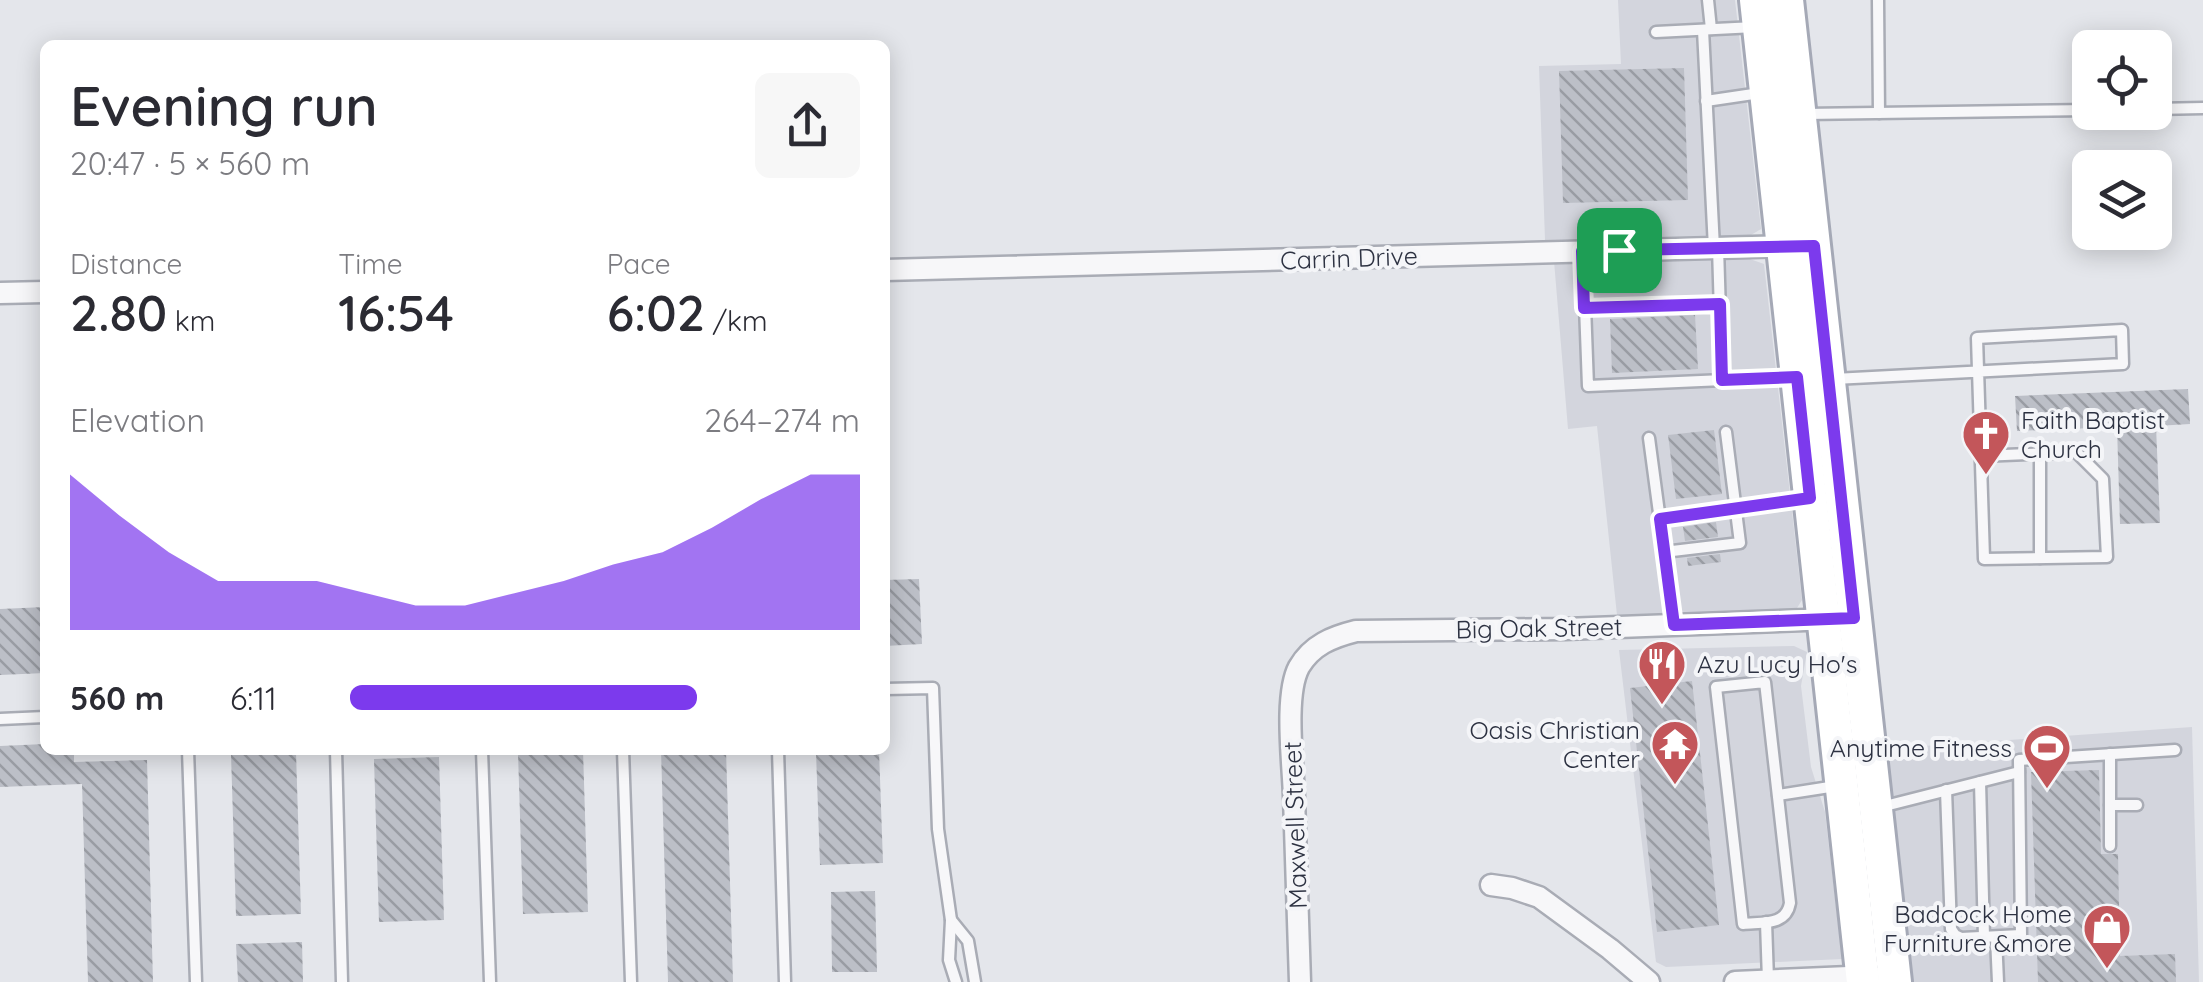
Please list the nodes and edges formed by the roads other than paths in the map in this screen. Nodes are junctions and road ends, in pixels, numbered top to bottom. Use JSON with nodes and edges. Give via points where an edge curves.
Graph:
{"nodes":[{"id":1,"x":1708,"y":0,"type":"edge"},
{"id":2,"x":1787,"y":0,"type":"edge"},
{"id":3,"x":1878,"y":0,"type":"edge"},
{"id":4,"x":1758,"y":14,"type":"edge"},
{"id":5,"x":1707,"y":30,"type":"junction"},
{"id":6,"x":1656,"y":32,"type":"dead end"},
{"id":7,"x":1766,"y":92,"type":"junction"},
{"id":8,"x":1706,"y":100,"type":"junction"},
{"id":9,"x":2203,"y":108,"type":"edge"},
{"id":10,"x":2172,"y":109,"type":"edge"},
{"id":11,"x":2072,"y":110,"type":"edge"},
{"id":12,"x":1880,"y":113,"type":"junction"},
{"id":13,"x":1800,"y":114,"type":"junction"},
{"id":14,"x":1798,"y":246,"type":"junction"},
{"id":15,"x":1716,"y":248,"type":"junction"},
{"id":16,"x":1582,"y":251,"type":"junction"},
{"id":17,"x":890,"y":270,"type":"edge"},
{"id":18,"x":40,"y":292,"type":"edge"},
{"id":19,"x":0,"y":293,"type":"edge"},
{"id":20,"x":1720,"y":304,"type":"junction"},
{"id":21,"x":1584,"y":308,"type":"junction"},
{"id":22,"x":1978,"y":372,"type":"junction"},
{"id":23,"x":1812,"y":378,"type":"junction"},
{"id":24,"x":1722,"y":380,"type":"junction"},
{"id":25,"x":1726,"y":432,"type":"dead end"},
{"id":26,"x":1649,"y":438,"type":"dead end"},
{"id":27,"x":2040,"y":454,"type":"junction"},
{"id":28,"x":1981,"y":456,"type":"junction"},
{"id":29,"x":1810,"y":498,"type":"junction"},
{"id":30,"x":1736,"y":508,"type":"junction"},
{"id":31,"x":1660,"y":519,"type":"junction"},
{"id":32,"x":1664,"y":552,"type":"junction"},
{"id":33,"x":2040,"y":558,"type":"junction"},
{"id":34,"x":1839,"y":619,"type":"junction"},
{"id":35,"x":1674,"y":625,"type":"junction"},
{"id":36,"x":1298,"y":669,"type":"joint"},
{"id":37,"x":890,"y":689,"type":"edge"},
{"id":38,"x":40,"y":717,"type":"edge"},
{"id":39,"x":0,"y":718,"type":"edge"},
{"id":40,"x":2175,"y":750,"type":"dead end"},
{"id":41,"x":2110,"y":754,"type":"junction"},
{"id":42,"x":188,"y":755,"type":"edge"},
{"id":43,"x":336,"y":755,"type":"edge"},
{"id":44,"x":482,"y":755,"type":"edge"},
{"id":45,"x":623,"y":755,"type":"edge"},
{"id":46,"x":778,"y":755,"type":"edge"},
{"id":47,"x":2019,"y":772,"type":"junction"},
{"id":48,"x":1980,"y":782,"type":"junction"},
{"id":49,"x":1842,"y":785,"type":"junction"},
{"id":50,"x":1946,"y":790,"type":"junction"},
{"id":51,"x":1778,"y":795,"type":"junction"},
{"id":52,"x":2110,"y":805,"type":"junction"},
{"id":53,"x":2137,"y":805,"type":"dead end"},
{"id":54,"x":1876,"y":808,"type":"junction"},
{"id":55,"x":2110,"y":846,"type":"dead end"},
{"id":56,"x":1492,"y":885,"type":"dead end"},
{"id":57,"x":950,"y":920,"type":"junction"},
{"id":58,"x":1766,"y":922,"type":"junction"},
{"id":59,"x":1990,"y":937,"type":"junction"},
{"id":60,"x":1878,"y":979,"type":"edge"},
{"id":61,"x":1779,"y":981,"type":"edge"},
{"id":62,"x":196,"y":982,"type":"edge"},
{"id":63,"x":342,"y":982,"type":"edge"},
{"id":64,"x":490,"y":982,"type":"edge"},
{"id":65,"x":631,"y":982,"type":"edge"},
{"id":66,"x":784,"y":982,"type":"edge"},
{"id":67,"x":956,"y":982,"type":"edge"},
{"id":68,"x":975,"y":982,"type":"edge"},
{"id":69,"x":1300,"y":982,"type":"edge"},
{"id":70,"x":1649,"y":982,"type":"edge"},
{"id":71,"x":1734,"y":982,"type":"edge"},
{"id":72,"x":1998,"y":982,"type":"edge"}],
"edges":[{"from":1,"to":5,"type":"lane"},
{"from":2,"to":13,"type":"main road"},
{"from":3,"to":12,"type":"lane"},
{"from":4,"to":5,"type":"lane"},
{"from":4,"to":7,"type":"main road"},
{"from":5,"to":6,"type":"lane"},
{"from":5,"to":8,"type":"lane"},
{"from":7,"to":8,"type":"lane"},
{"from":7,"to":14,"type":"main road"},
{"from":8,"to":15,"type":"lane"},
{"from":9,"to":10,"type":"lane"},
{"from":11,"to":12,"type":"lane"},
{"from":12,"to":13,"type":"lane"},
{"from":13,"to":14,"type":"main road"},
{"from":14,"to":15,"type":"street","name":"Carrin Drive"},
{"from":14,"to":23,"type":"main road"},
{"from":15,"to":16,"type":"street","name":"Carrin Drive"},
{"from":15,"to":20,"type":"lane"},
{"from":16,"to":17,"type":"street","name":"Carrin Drive"},
{"from":16,"to":21,"type":"lane"},
{"from":18,"to":19,"type":"street"},
{"from":20,"to":21,"type":"lane"},
{"from":20,"to":24,"type":"lane"},
{"from":21,"to":24,"type":"lane","via":[[1588,386]]},
{"from":22,"to":22,"type":"lane","via":[[1977,338],[2122,330],[2123,364]]},
{"from":22,"to":23,"type":"lane"},
{"from":22,"to":28,"type":"lane"},
{"from":23,"to":24,"type":"lane"},
{"from":23,"to":29,"type":"main road"},
{"from":23,"to":34,"type":"main road"},
{"from":25,"to":30,"type":"lane"},
{"from":26,"to":31,"type":"lane"},
{"from":27,"to":28,"type":"lane"},
{"from":27,"to":33,"type":"lane"},
{"from":27,"to":33,"type":"lane","via":[[2076,452],[2103,479],[2107,557]]},
{"from":28,"to":33,"type":"lane","via":[[1984,558]]},
{"from":29,"to":30,"type":"lane"},
{"from":29,"to":34,"type":"main road"},
{"from":30,"to":31,"type":"lane"},
{"from":30,"to":32,"type":"lane","via":[[1740,542]]},
{"from":31,"to":32,"type":"lane"},
{"from":32,"to":35,"type":"lane"},
{"from":34,"to":35,"type":"street","name":"Big Oak Street"},
{"from":34,"to":49,"type":"main road"},
{"from":34,"to":54,"type":"main road"},
{"from":35,"to":36,"type":"street","name":"Big Oak Street","via":[[1356,631],[1327,640]]},
{"from":36,"to":69,"type":"street","name":"Maxwell Street","via":[[1292,731]]},
{"from":37,"to":57,"type":"lane","via":[[932,688]]},
{"from":38,"to":39,"type":"lane"},
{"from":40,"to":41,"type":"lane"},
{"from":41,"to":47,"type":"lane","via":[[2019,760]]},
{"from":41,"to":52,"type":"lane"},
{"from":42,"to":62,"type":"lane"},
{"from":43,"to":63,"type":"lane"},
{"from":44,"to":64,"type":"lane"},
{"from":45,"to":65,"type":"lane"},
{"from":46,"to":66,"type":"lane"},
{"from":47,"to":48,"type":"lane"},
{"from":47,"to":59,"type":"lane","via":[[2020,936]]},
{"from":48,"to":50,"type":"lane"},
{"from":48,"to":59,"type":"lane"},
{"from":49,"to":51,"type":"lane"},
{"from":49,"to":60,"type":"main road"},
{"from":50,"to":54,"type":"lane"},
{"from":50,"to":59,"type":"lane","via":[[1951,929],[1961,938]]},
{"from":51,"to":58,"type":"lane","via":[[1790,904],[1780,921]]},
{"from":51,"to":58,"type":"lane","via":[[1766,682],[1716,687],[1743,924]]},
{"from":52,"to":53,"type":"lane"},
{"from":52,"to":55,"type":"lane"},
{"from":54,"to":60,"type":"main road"},
{"from":56,"to":70,"type":"street","via":[[1539,897]]},
{"from":57,"to":67,"type":"lane"},
{"from":57,"to":68,"type":"lane","via":[[968,941]]},
{"from":58,"to":61,"type":"lane"},
{"from":59,"to":72,"type":"lane"},
{"from":60,"to":61,"type":"street"},
{"from":61,"to":71,"type":"street"}]}
